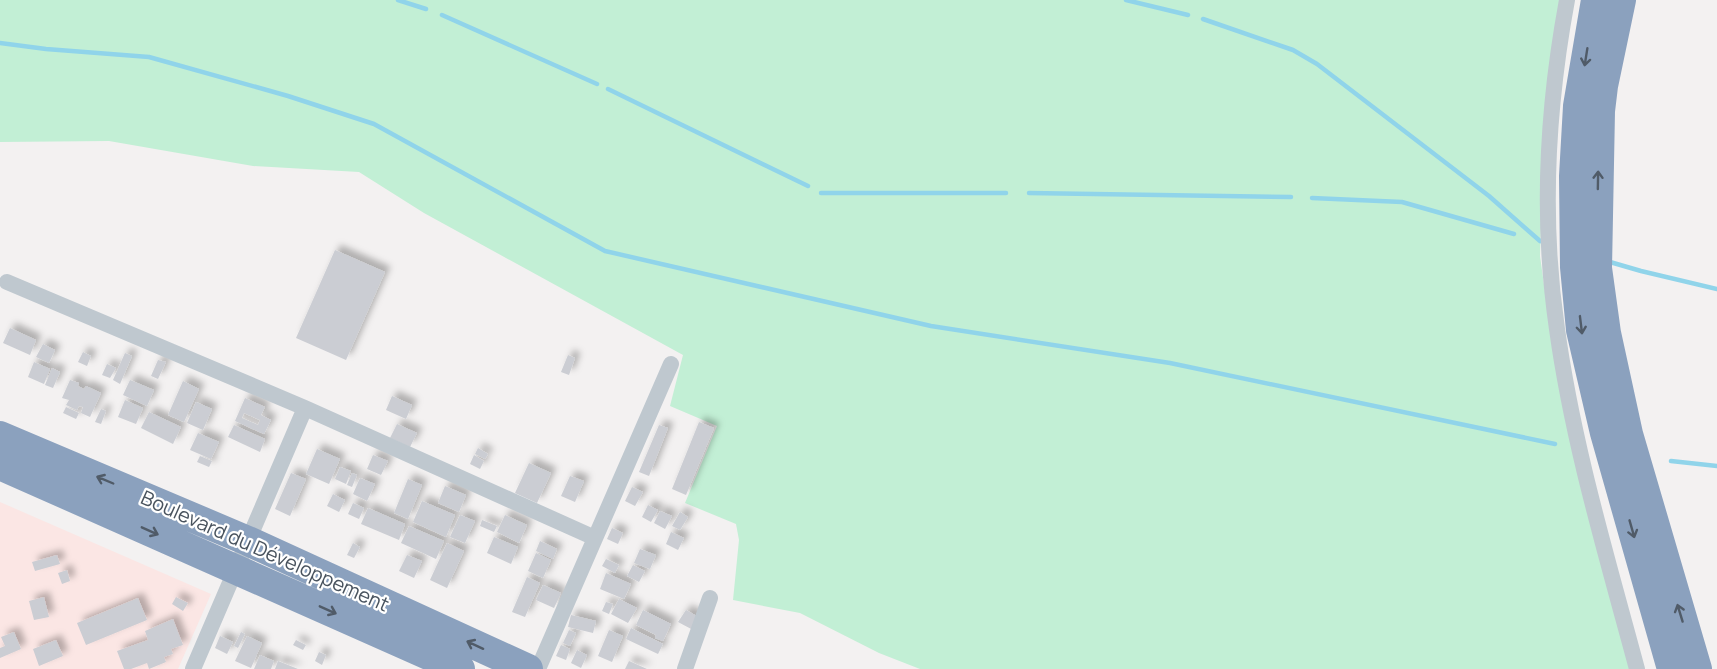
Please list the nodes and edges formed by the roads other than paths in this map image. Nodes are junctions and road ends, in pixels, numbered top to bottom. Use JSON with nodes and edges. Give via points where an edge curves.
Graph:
{"nodes":[{"id":1,"x":1566,"y":0,"type":"edge"},
{"id":2,"x":1596,"y":0,"type":"edge"},
{"id":3,"x":1621,"y":0,"type":"edge"},
{"id":4,"x":1586,"y":253,"type":"junction"},
{"id":5,"x":7,"y":282,"type":"dead end"},
{"id":6,"x":671,"y":364,"type":"dead end"},
{"id":7,"x":305,"y":408,"type":"junction"},
{"id":8,"x":0,"y":436,"type":"edge"},
{"id":9,"x":0,"y":465,"type":"edge"},
{"id":10,"x":1628,"y":473,"type":"junction"},
{"id":11,"x":595,"y":538,"type":"junction"},
{"id":12,"x":248,"y":541,"type":"junction"},
{"id":13,"x":236,"y":570,"type":"junction"},
{"id":14,"x":710,"y":598,"type":"dead end"},
{"id":15,"x":193,"y":669,"type":"edge"},
{"id":16,"x":460,"y":669,"type":"edge"},
{"id":17,"x":528,"y":669,"type":"edge"},
{"id":18,"x":538,"y":669,"type":"edge"},
{"id":19,"x":685,"y":669,"type":"edge"},
{"id":20,"x":1637,"y":669,"type":"edge"},
{"id":21,"x":1672,"y":669,"type":"edge"},
{"id":22,"x":1697,"y":669,"type":"edge"}],
"edges":[{"from":1,"to":20,"type":"street","via":[[1549,126],[1549,248],[1557,329],[1575,430]]},
{"from":2,"to":4,"type":"highway","one_way":true,"via":[[1578,106],[1574,176]]},
{"from":4,"to":3,"type":"highway","one_way":true,"via":[[1603,86]]},
{"from":4,"to":10,"type":"highway","via":[[1581,330]]},
{"from":5,"to":7,"type":"street"},
{"from":6,"to":11,"type":"street"},
{"from":7,"to":11,"type":"street"},
{"from":7,"to":12,"type":"street"},
{"from":12,"to":8,"type":"highway","name":"Boulevard du Développement","one_way":true},
{"from":9,"to":13,"type":"highway","name":"Boulevard du Développement","one_way":true},
{"from":10,"to":21,"type":"highway","one_way":true},
{"from":22,"to":10,"type":"highway","one_way":true},
{"from":11,"to":18,"type":"street"},
{"from":12,"to":13,"type":"street"},
{"from":17,"to":12,"type":"highway","name":"Boulevard du Développement","one_way":true},
{"from":13,"to":15,"type":"street"},
{"from":13,"to":16,"type":"highway","name":"Boulevard du Développement","one_way":true},
{"from":14,"to":19,"type":"street"}]}
